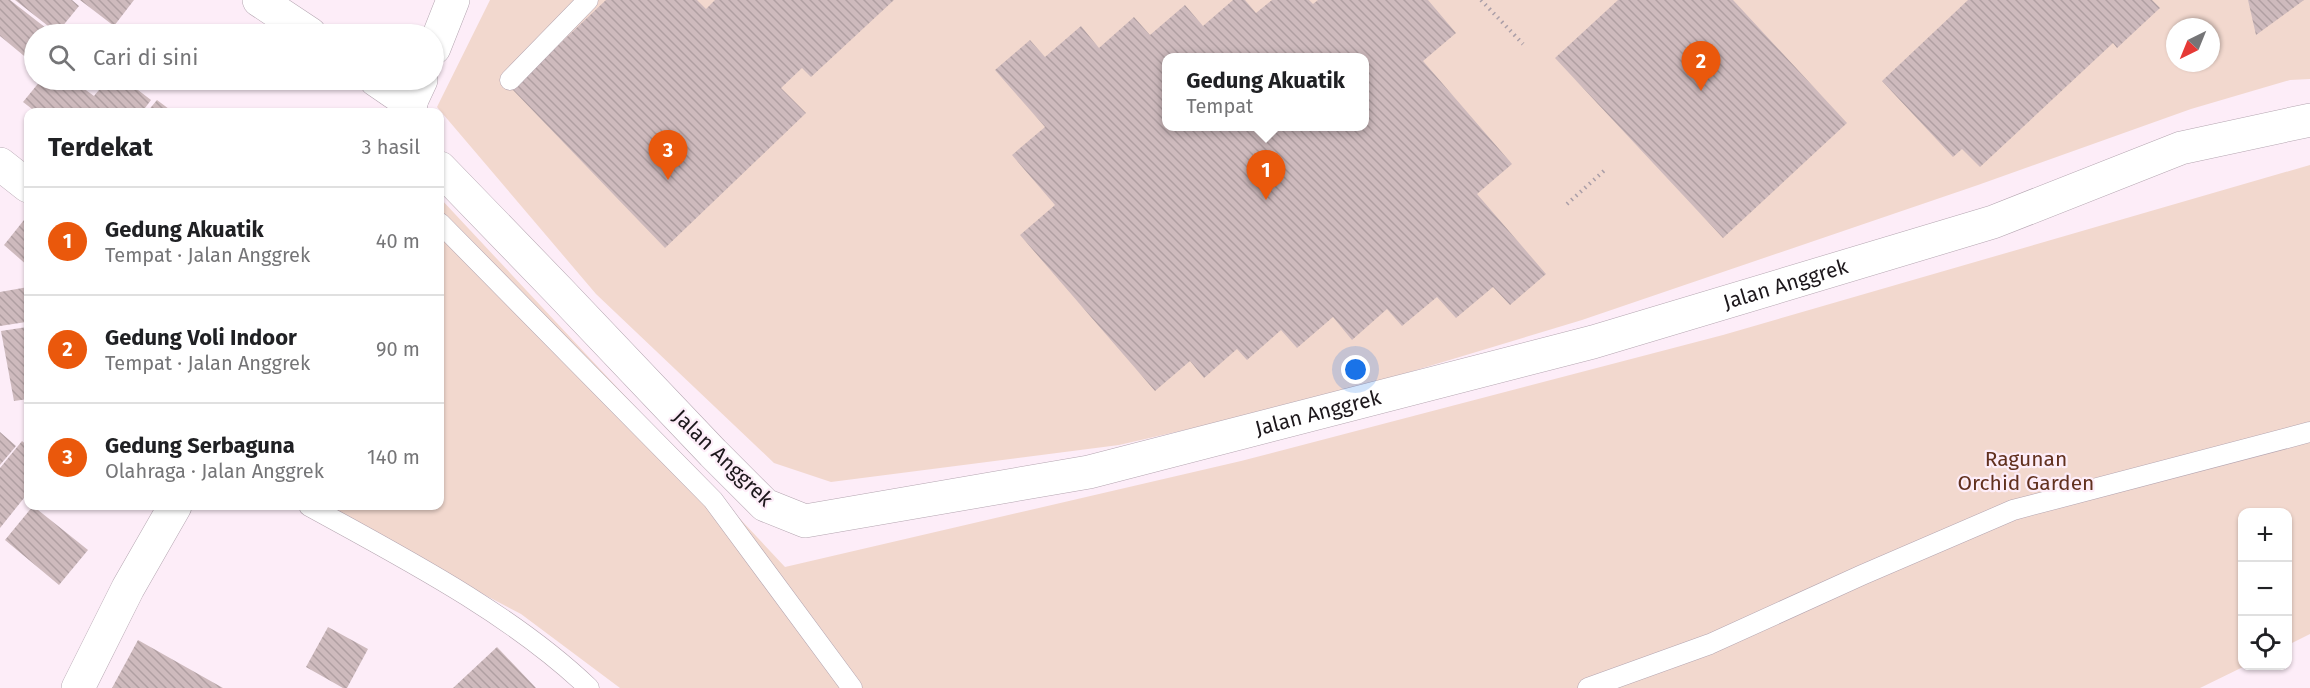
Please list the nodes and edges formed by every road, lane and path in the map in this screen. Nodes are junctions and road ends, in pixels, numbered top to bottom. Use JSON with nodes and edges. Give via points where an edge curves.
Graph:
{"nodes":[{"id":1,"x":260,"y":0,"type":"edge"},
{"id":2,"x":453,"y":0,"type":"edge"},
{"id":3,"x":588,"y":0,"type":"edge"},
{"id":4,"x":1481,"y":0,"type":"edge"},
{"id":5,"x":295,"y":24,"type":"edge"},
{"id":6,"x":444,"y":24,"type":"edge"},
{"id":7,"x":1523,"y":44,"type":"dead end"},
{"id":8,"x":510,"y":80,"type":"dead end"},
{"id":9,"x":395,"y":90,"type":"edge"},
{"id":10,"x":413,"y":99,"type":"edge"},
{"id":11,"x":2310,"y":120,"type":"edge"},
{"id":12,"x":0,"y":164,"type":"edge"},
{"id":13,"x":1607,"y":168,"type":"dead end"},
{"id":14,"x":444,"y":172,"type":"edge"},
{"id":15,"x":24,"y":183,"type":"edge"},
{"id":16,"x":1567,"y":204,"type":"dead end"},
{"id":17,"x":444,"y":227,"type":"edge"},
{"id":18,"x":2310,"y":432,"type":"edge"},
{"id":19,"x":173,"y":510,"type":"edge"},
{"id":20,"x":316,"y":510,"type":"edge"},
{"id":21,"x":78,"y":688,"type":"edge"},
{"id":22,"x":589,"y":688,"type":"edge"},
{"id":23,"x":852,"y":688,"type":"edge"},
{"id":24,"x":1588,"y":688,"type":"edge"}],
"edges":[{"from":1,"to":5,"type":"street"},
{"from":2,"to":6,"type":"street"},
{"from":3,"to":8,"type":"lane"},
{"from":4,"to":7,"type":"path"},
{"from":9,"to":10,"type":"street"},
{"from":11,"to":14,"type":"street","name":"Jalan Anggrek","via":[[2181,148],[1993,222],[1593,342],[1089,472],[805,521],[765,505]]},
{"from":12,"to":15,"type":"street"},
{"from":13,"to":16,"type":"path"},
{"from":17,"to":23,"type":"lane","via":[[713,500]]},
{"from":18,"to":24,"type":"lane","via":[[2013,510],[1710,644]]},
{"from":19,"to":21,"type":"street"},
{"from":20,"to":22,"type":"lane","via":[[497,616]]}]}
